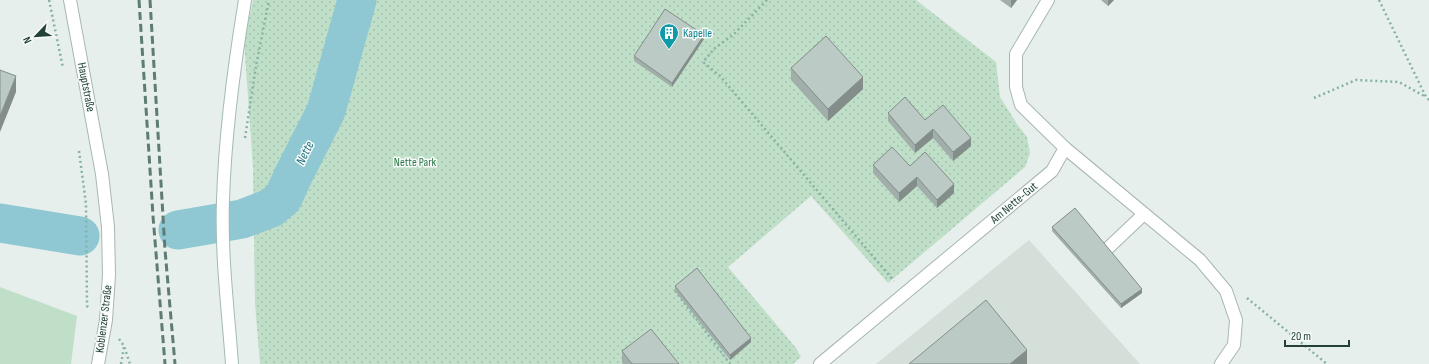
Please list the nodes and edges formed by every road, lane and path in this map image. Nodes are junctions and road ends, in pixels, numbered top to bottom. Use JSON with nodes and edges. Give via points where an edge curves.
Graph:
{"nodes":[{"id":1,"x":49,"y":0,"type":"edge"},
{"id":2,"x":70,"y":0,"type":"edge"},
{"id":3,"x":245,"y":0,"type":"edge"},
{"id":4,"x":269,"y":0,"type":"edge"},
{"id":5,"x":767,"y":0,"type":"edge"},
{"id":6,"x":1048,"y":0,"type":"edge"},
{"id":7,"x":1379,"y":0,"type":"edge"},
{"id":8,"x":65,"y":75,"type":"dead end"},
{"id":9,"x":1426,"y":97,"type":"junction"},
{"id":10,"x":1314,"y":98,"type":"dead end"},
{"id":11,"x":1429,"y":100,"type":"edge"},
{"id":12,"x":243,"y":142,"type":"dead end"},
{"id":13,"x":1065,"y":148,"type":"junction"},
{"id":14,"x":78,"y":150,"type":"dead end"},
{"id":15,"x":1144,"y":214,"type":"junction"},
{"id":16,"x":86,"y":248,"type":"dead end"},
{"id":17,"x":1106,"y":250,"type":"edge"},
{"id":18,"x":109,"y":275,"type":"joint"},
{"id":19,"x":674,"y":290,"type":"edge"},
{"id":20,"x":905,"y":293,"type":"junction"},
{"id":21,"x":1243,"y":295,"type":"dead end"},
{"id":22,"x":98,"y":364,"type":"edge"},
{"id":23,"x":232,"y":364,"type":"edge"},
{"id":24,"x":730,"y":364,"type":"edge"},
{"id":25,"x":820,"y":364,"type":"edge"},
{"id":26,"x":1221,"y":364,"type":"edge"},
{"id":27,"x":1327,"y":364,"type":"edge"}],
"edges":[{"from":1,"to":8,"type":"path"},
{"from":2,"to":18,"type":"street","name":"Hauptstraße","via":[[102,174],[108,227]]},
{"from":3,"to":23,"type":"street","via":[[229,108],[223,199],[223,251]]},
{"from":4,"to":12,"type":"path"},
{"from":5,"to":20,"type":"path","via":[[703,62],[720,76]]},
{"from":6,"to":13,"type":"street","via":[[1016,54],[1016,87],[1021,105]]},
{"from":7,"to":9,"type":"path"},
{"from":9,"to":10,"type":"path","via":[[1399,82],[1356,80]]},
{"from":9,"to":11,"type":"path"},
{"from":13,"to":15,"type":"street"},
{"from":13,"to":20,"type":"street","name":"Am Nette-Gut","via":[[1052,171]]},
{"from":14,"to":16,"type":"path","via":[[86,204]]},
{"from":15,"to":17,"type":"street"},
{"from":15,"to":26,"type":"street","via":[[1200,260],[1226,291],[1236,320],[1234,345]]},
{"from":18,"to":22,"type":"street","name":"Koblenzer Straße","via":[[106,320]]},
{"from":19,"to":24,"type":"path"},
{"from":20,"to":25,"type":"street","name":"Am Nette-Gut"},
{"from":21,"to":27,"type":"path"}]}
